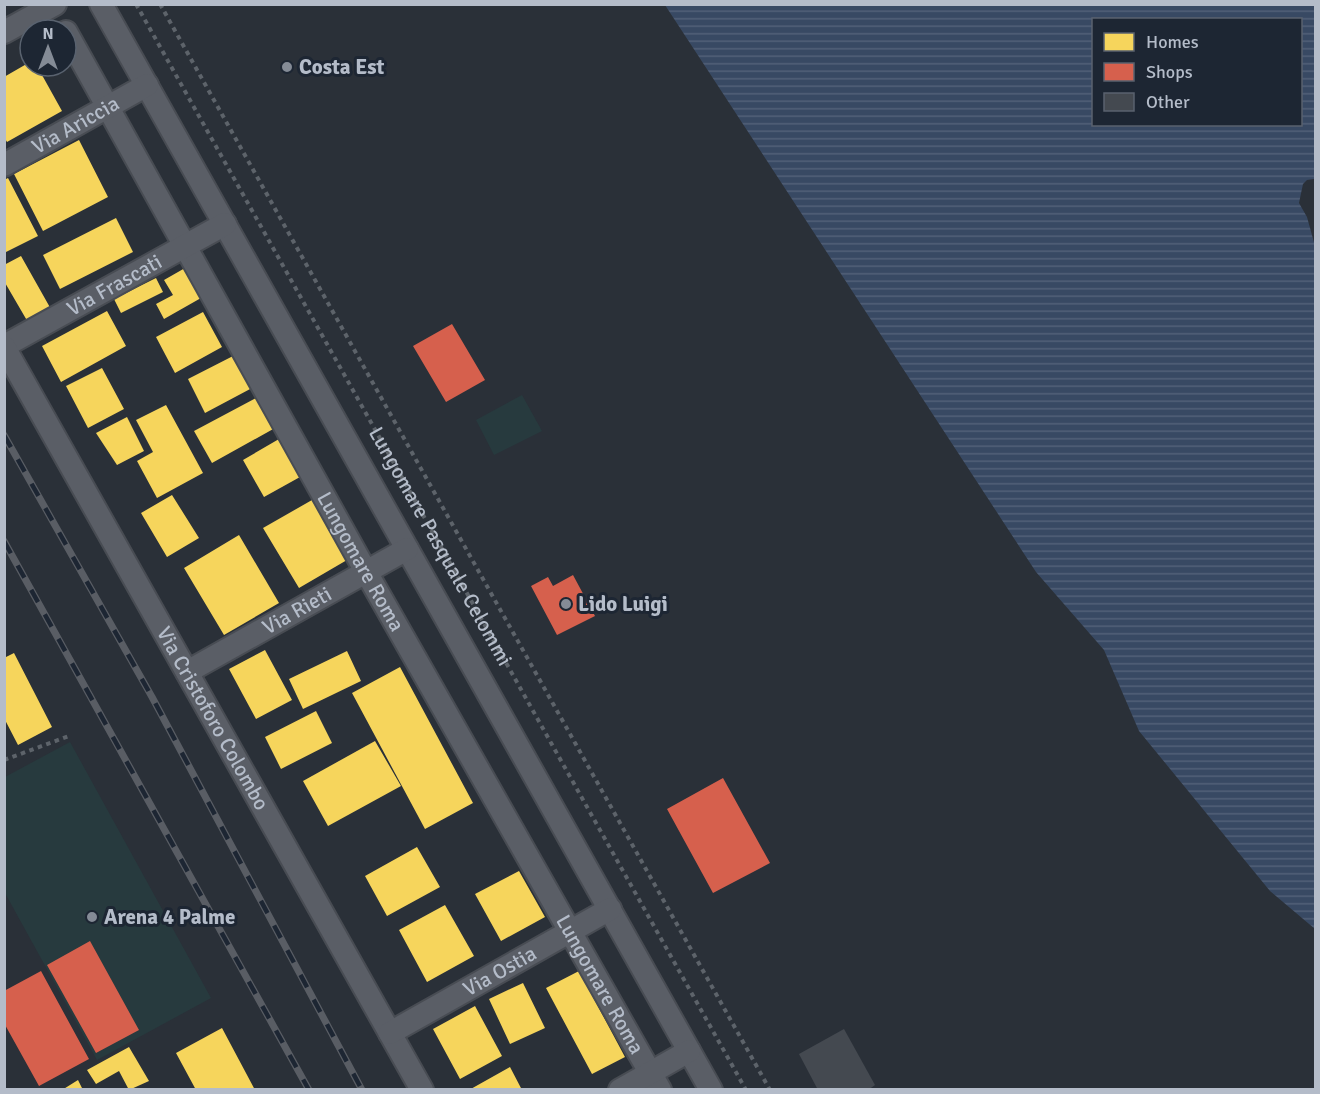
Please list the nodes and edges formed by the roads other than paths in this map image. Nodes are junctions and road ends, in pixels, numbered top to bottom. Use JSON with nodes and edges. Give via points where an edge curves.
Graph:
{"nodes":[{"id":1,"x":101,"y":4,"type":"edge"},
{"id":2,"x":53,"y":5,"type":"edge"},
{"id":3,"x":4,"y":32,"type":"edge"},
{"id":4,"x":78,"y":54,"type":"edge"},
{"id":5,"x":147,"y":85,"type":"junction"},
{"id":6,"x":108,"y":107,"type":"junction"},
{"id":7,"x":4,"y":165,"type":"edge"},
{"id":8,"x":225,"y":224,"type":"junction"},
{"id":9,"x":184,"y":245,"type":"junction"},
{"id":10,"x":4,"y":347,"type":"edge"},
{"id":11,"x":407,"y":549,"type":"junction"},
{"id":12,"x":365,"y":570,"type":"junction"},
{"id":13,"x":187,"y":672,"type":"junction"},
{"id":14,"x":610,"y":909,"type":"junction"},
{"id":15,"x":571,"y":931,"type":"junction"},
{"id":16,"x":390,"y":1033,"type":"junction"},
{"id":17,"x":689,"y":1051,"type":"junction"},
{"id":18,"x":656,"y":1081,"type":"edge"},
{"id":19,"x":422,"y":1089,"type":"edge"},
{"id":20,"x":620,"y":1089,"type":"edge"},
{"id":21,"x":711,"y":1089,"type":"edge"}],
"edges":[{"from":1,"to":5,"type":"street","name":"Lungomare Pasquale Celommi"},
{"from":2,"to":3,"type":"street"},
{"from":4,"to":6,"type":"street","name":"Lungomare Roma"},
{"from":5,"to":6,"type":"street","name":"Via Ariccia"},
{"from":5,"to":8,"type":"street","name":"Lungomare Pasquale Celommi"},
{"from":6,"to":7,"type":"street","name":"Via Ariccia"},
{"from":6,"to":9,"type":"street","name":"Lungomare Roma"},
{"from":8,"to":9,"type":"street","name":"Via Frascati"},
{"from":8,"to":11,"type":"street","name":"Lungomare Pasquale Celommi"},
{"from":9,"to":10,"type":"street","name":"Via Frascati"},
{"from":9,"to":12,"type":"street","name":"Lungomare Roma"},
{"from":10,"to":13,"type":"street","name":"Via Cristoforo Colombo"},
{"from":11,"to":12,"type":"street","name":"Via Rieti"},
{"from":11,"to":14,"type":"street","name":"Lungomare Pasquale Celommi"},
{"from":12,"to":13,"type":"street","name":"Via Rieti"},
{"from":12,"to":15,"type":"street","name":"Lungomare Roma"},
{"from":13,"to":16,"type":"street","name":"Via Cristoforo Colombo"},
{"from":14,"to":15,"type":"street","name":"Via Ostia"},
{"from":14,"to":17,"type":"street","name":"Lungomare Pasquale Celommi"},
{"from":15,"to":16,"type":"street","name":"Via Ostia"},
{"from":15,"to":18,"type":"street","name":"Lungomare Roma"},
{"from":16,"to":19,"type":"street","name":"Via Cristoforo Colombo"},
{"from":17,"to":18,"type":"street"},
{"from":17,"to":21,"type":"street","name":"Lungomare Pasquale Celommi"},
{"from":18,"to":20,"type":"street"}]}
